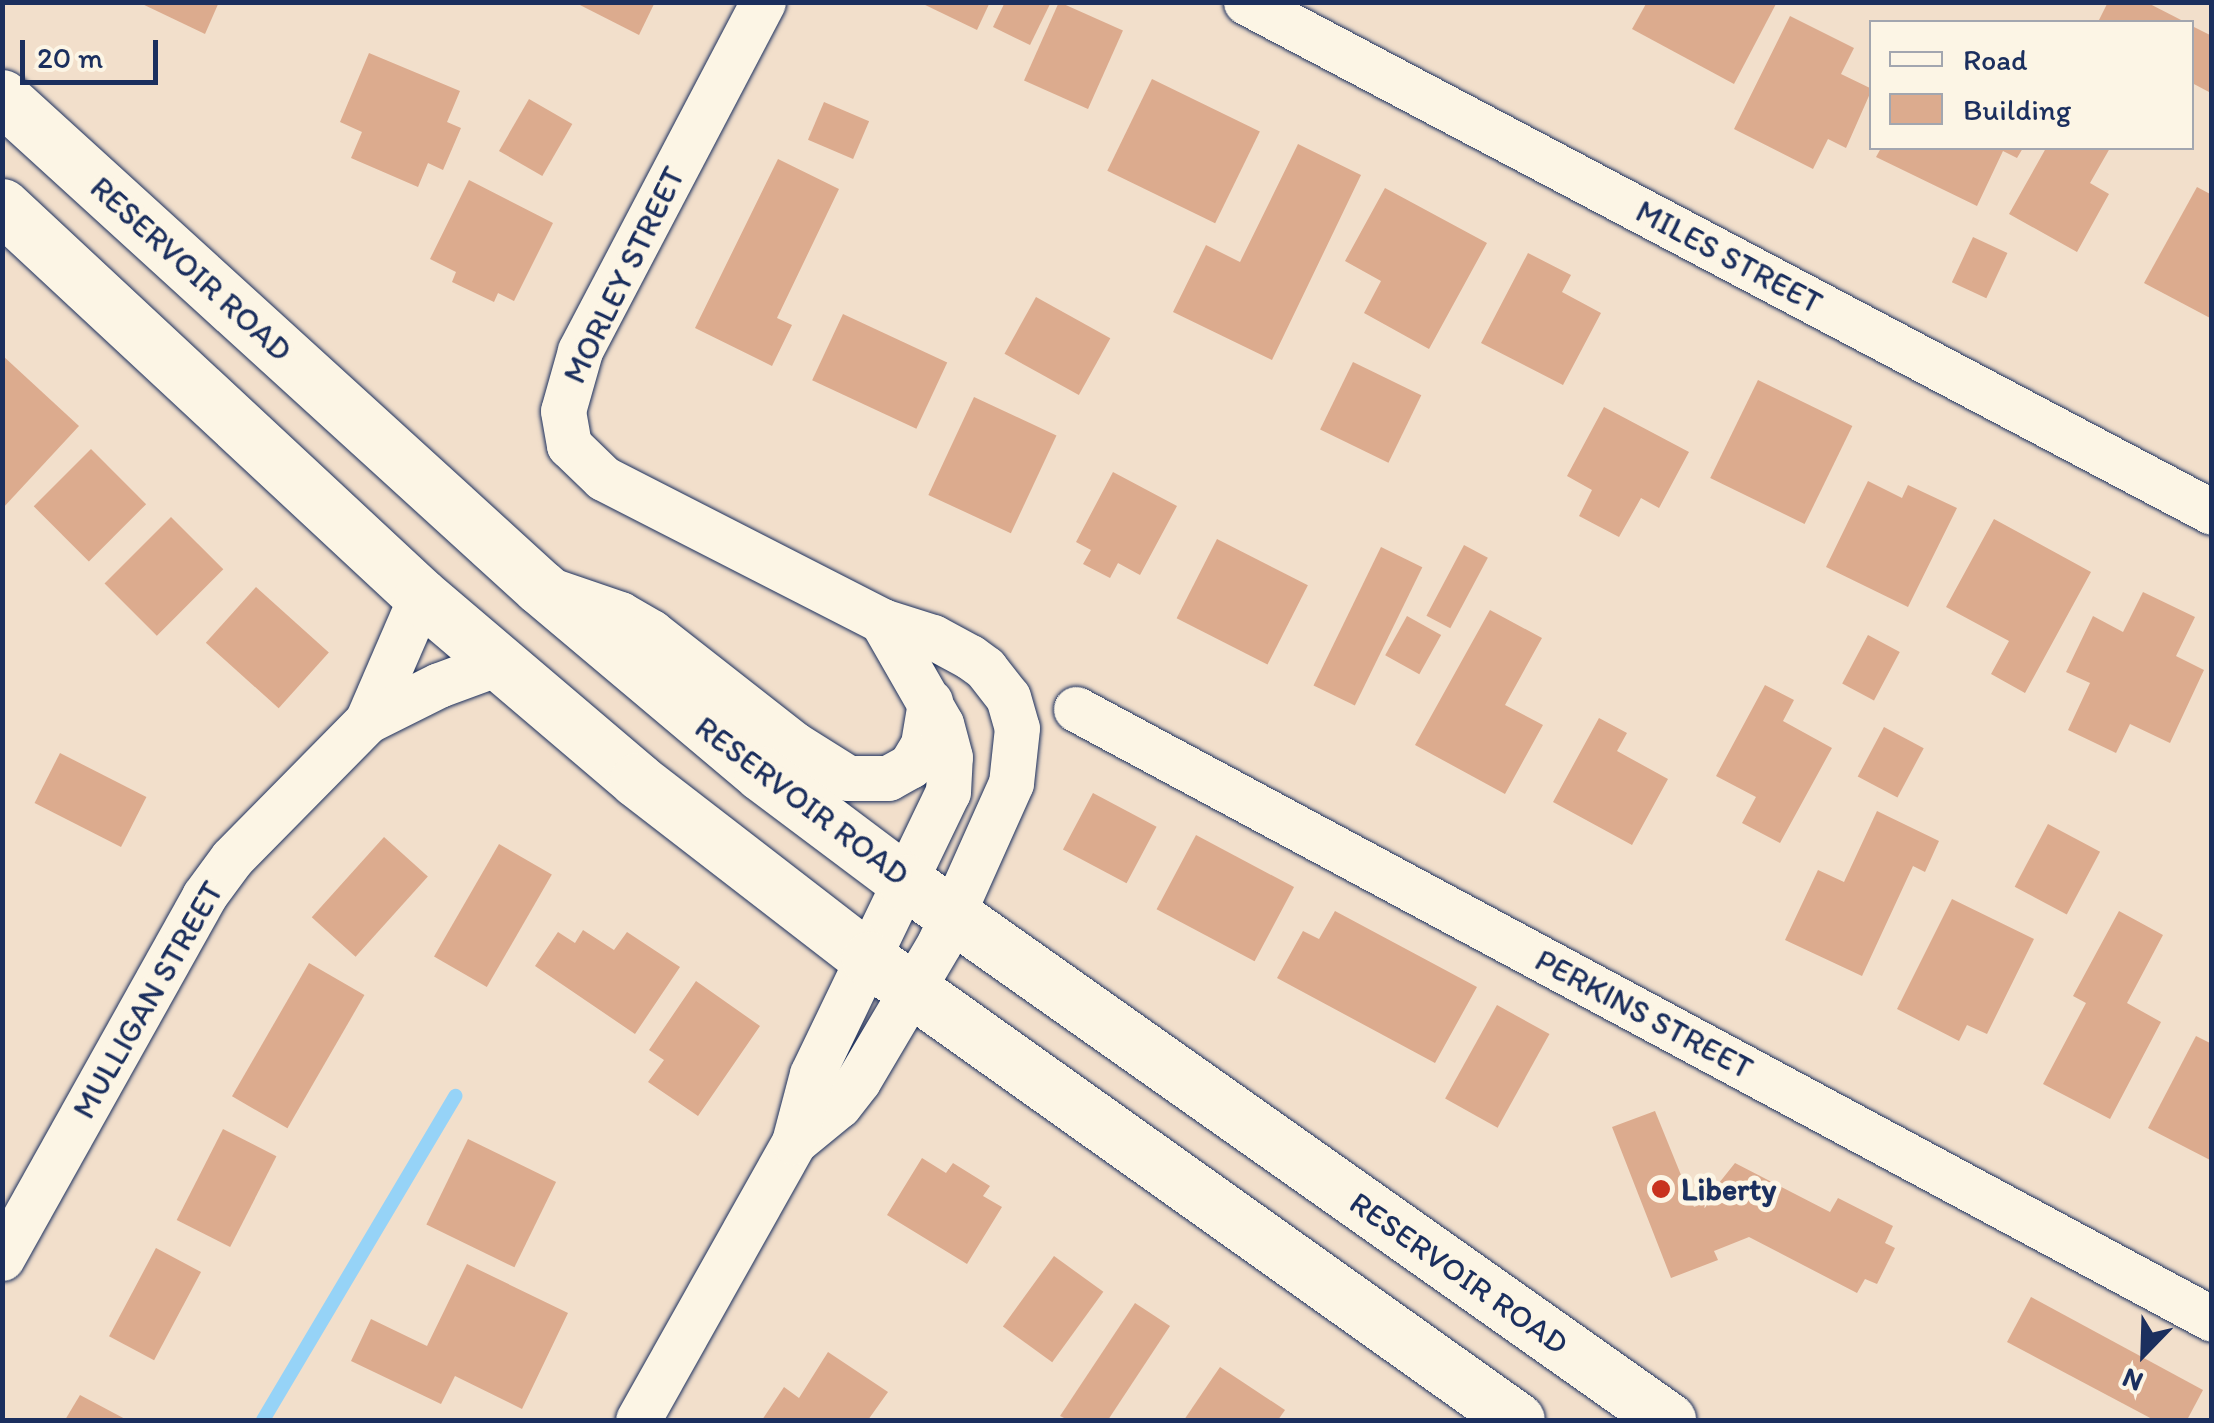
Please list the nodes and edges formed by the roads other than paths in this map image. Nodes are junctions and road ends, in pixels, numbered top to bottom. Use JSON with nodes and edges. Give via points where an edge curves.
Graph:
{"nodes":[{"id":1,"x":764,"y":2,"type":"edge"},
{"id":2,"x":1246,"y":2,"type":"edge"},
{"id":3,"x":2,"y":97,"type":"edge"},
{"id":4,"x":2,"y":206,"type":"edge"},
{"id":5,"x":2212,"y":512,"type":"edge"},
{"id":6,"x":540,"y":587,"type":"junction"},
{"id":7,"x":421,"y":596,"type":"junction"},
{"id":8,"x":882,"y":621,"type":"junction"},
{"id":9,"x":498,"y":663,"type":"junction"},
{"id":10,"x":930,"y":702,"type":"junction"},
{"id":11,"x":1076,"y":709,"type":"dead end"},
{"id":12,"x":367,"y":721,"type":"junction"},
{"id":13,"x":906,"y":882,"type":"junction"},
{"id":14,"x":954,"y":914,"type":"junction"},
{"id":15,"x":870,"y":959,"type":"junction"},
{"id":16,"x":914,"y":991,"type":"junction"},
{"id":17,"x":794,"y":1142,"type":"junction"},
{"id":18,"x":2,"y":1258,"type":"edge"},
{"id":19,"x":2212,"y":1319,"type":"edge"},
{"id":20,"x":638,"y":1420,"type":"edge"},
{"id":21,"x":1517,"y":1420,"type":"edge"},
{"id":22,"x":1668,"y":1420,"type":"edge"}],
"edges":[{"from":1,"to":8,"type":"street","name":"MORLEY STREET","via":[[580,351],[565,392],[563,427],[578,458],[603,478]]},
{"from":2,"to":5,"type":"street","name":"MILES STREET"},
{"from":3,"to":6,"type":"main road","name":"RESERVOIR ROAD"},
{"from":4,"to":7,"type":"main road"},
{"from":6,"to":10,"type":"street","via":[[620,614],[650,632],[848,778],[888,778],[910,766],[923,744]]},
{"from":6,"to":13,"type":"main road","name":"RESERVOIR ROAD","via":[[762,774]]},
{"from":7,"to":9,"type":"main road"},
{"from":7,"to":12,"type":"street","name":"MULLIGAN STREET"},
{"from":8,"to":10,"type":"street"},
{"from":8,"to":14,"type":"street","name":"MORLEY STREET","via":[[934,636],[985,668],[1014,714],[1011,783]]},
{"from":9,"to":12,"type":"street","name":"MULLIGAN STREET"},
{"from":9,"to":15,"type":"main road","via":[[637,780]]},
{"from":10,"to":13,"type":"street","via":[[947,741],[951,776],[942,811]]},
{"from":11,"to":19,"type":"street","name":"PERKINS STREET"},
{"from":12,"to":18,"type":"street","name":"MULLIGAN STREET","via":[[291,795],[204,896]]},
{"from":13,"to":14,"type":"main road","name":"RESERVOIR ROAD"},
{"from":13,"to":15,"type":"street"},
{"from":14,"to":16,"type":"street","name":"MORLEY STREET"},
{"from":14,"to":22,"type":"main road","name":"RESERVOIR ROAD"},
{"from":15,"to":16,"type":"main road"},
{"from":15,"to":17,"type":"street","via":[[804,1092]]},
{"from":16,"to":17,"type":"street","name":"MORLEY STREET","via":[[839,1105]]},
{"from":16,"to":21,"type":"main road"},
{"from":17,"to":20,"type":"street"}]}
